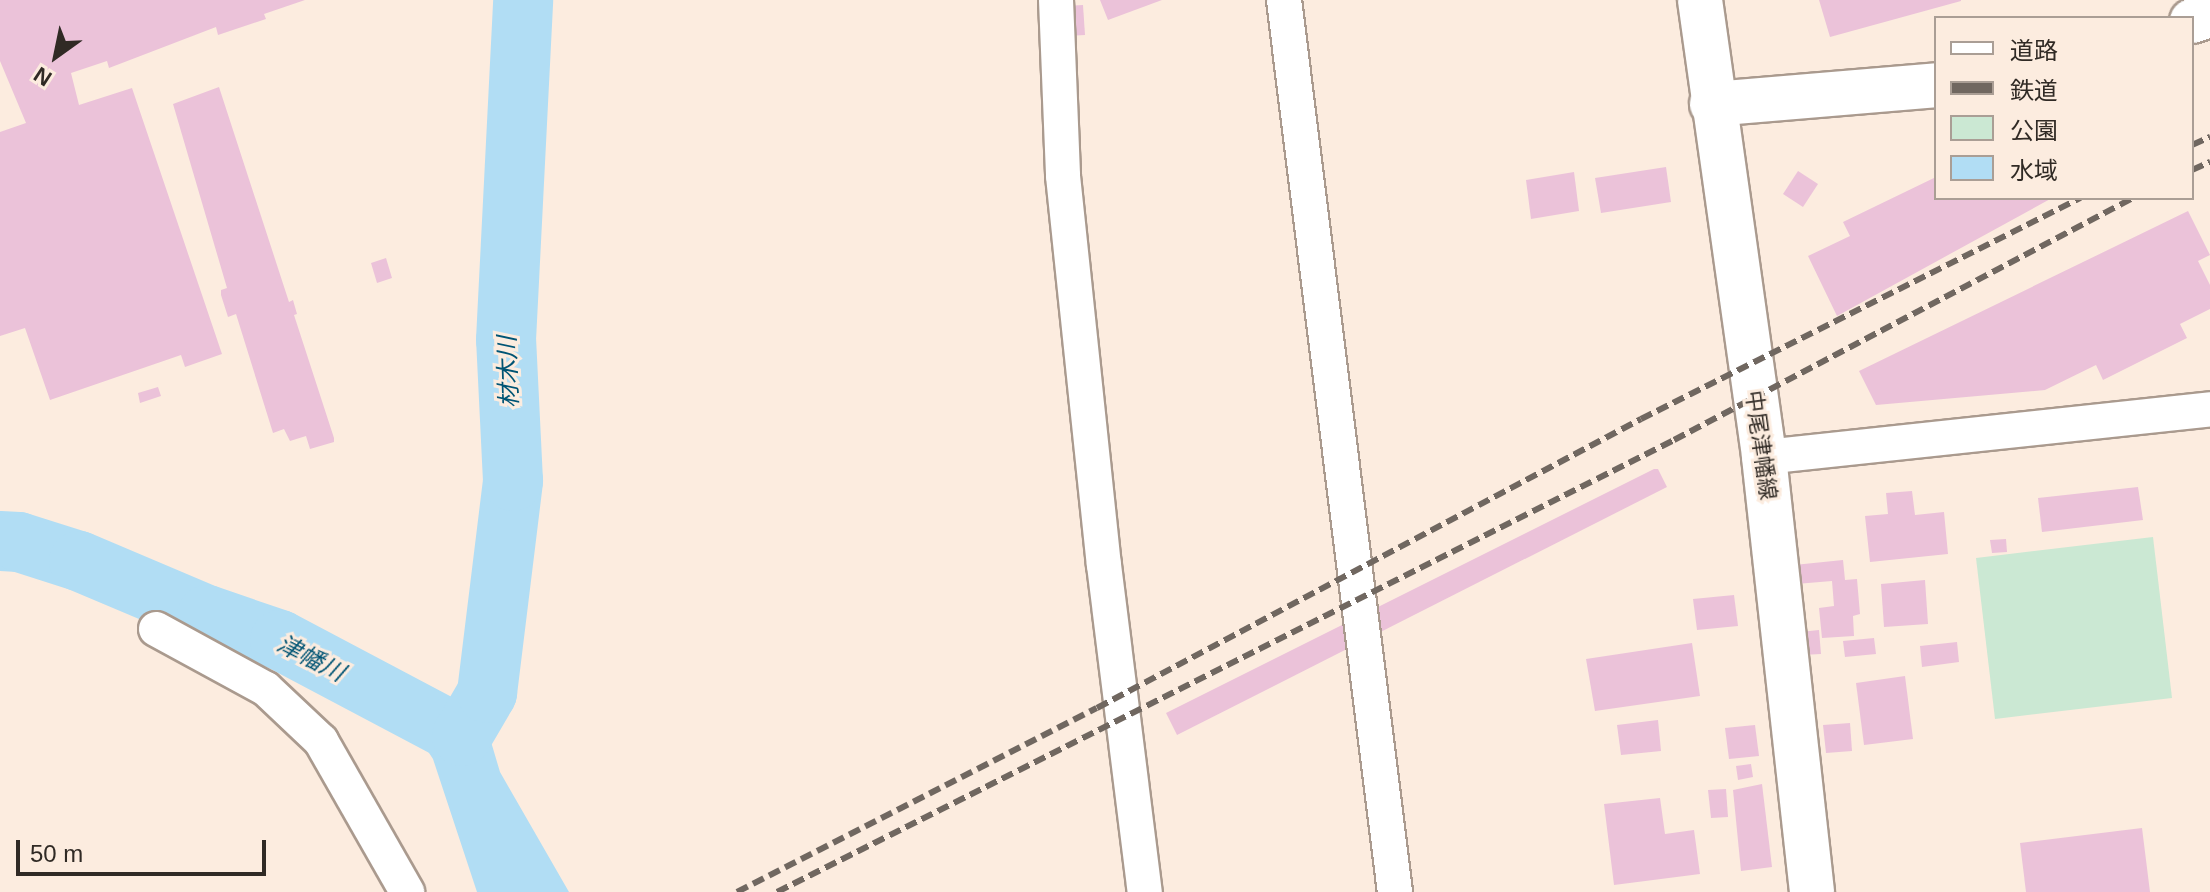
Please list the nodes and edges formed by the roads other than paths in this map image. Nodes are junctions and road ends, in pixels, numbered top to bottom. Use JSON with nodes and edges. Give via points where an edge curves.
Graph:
{"nodes":[{"id":1,"x":1056,"y":0,"type":"edge"},
{"id":2,"x":1284,"y":0,"type":"edge"},
{"id":3,"x":1700,"y":0,"type":"edge"},
{"id":4,"x":1934,"y":85,"type":"edge"},
{"id":5,"x":1712,"y":104,"type":"junction"},
{"id":6,"x":2210,"y":409,"type":"edge"},
{"id":7,"x":1764,"y":457,"type":"junction"},
{"id":8,"x":156,"y":629,"type":"dead end"},
{"id":9,"x":407,"y":892,"type":"edge"},
{"id":10,"x":1145,"y":892,"type":"edge"},
{"id":11,"x":1395,"y":892,"type":"edge"},
{"id":12,"x":1812,"y":892,"type":"edge"}],
"edges":[{"from":1,"to":10,"type":"street","via":[[1063,176]]},
{"from":2,"to":11,"type":"street"},
{"from":3,"to":5,"type":"main road","name":"中尾津幡線"},
{"from":4,"to":5,"type":"main road"},
{"from":5,"to":7,"type":"main road","name":"中尾津幡線"},
{"from":6,"to":7,"type":"street"},
{"from":7,"to":12,"type":"main road","name":"中尾津幡線"},
{"from":8,"to":9,"type":"street","via":[[266,689],[321,741]]}]}
